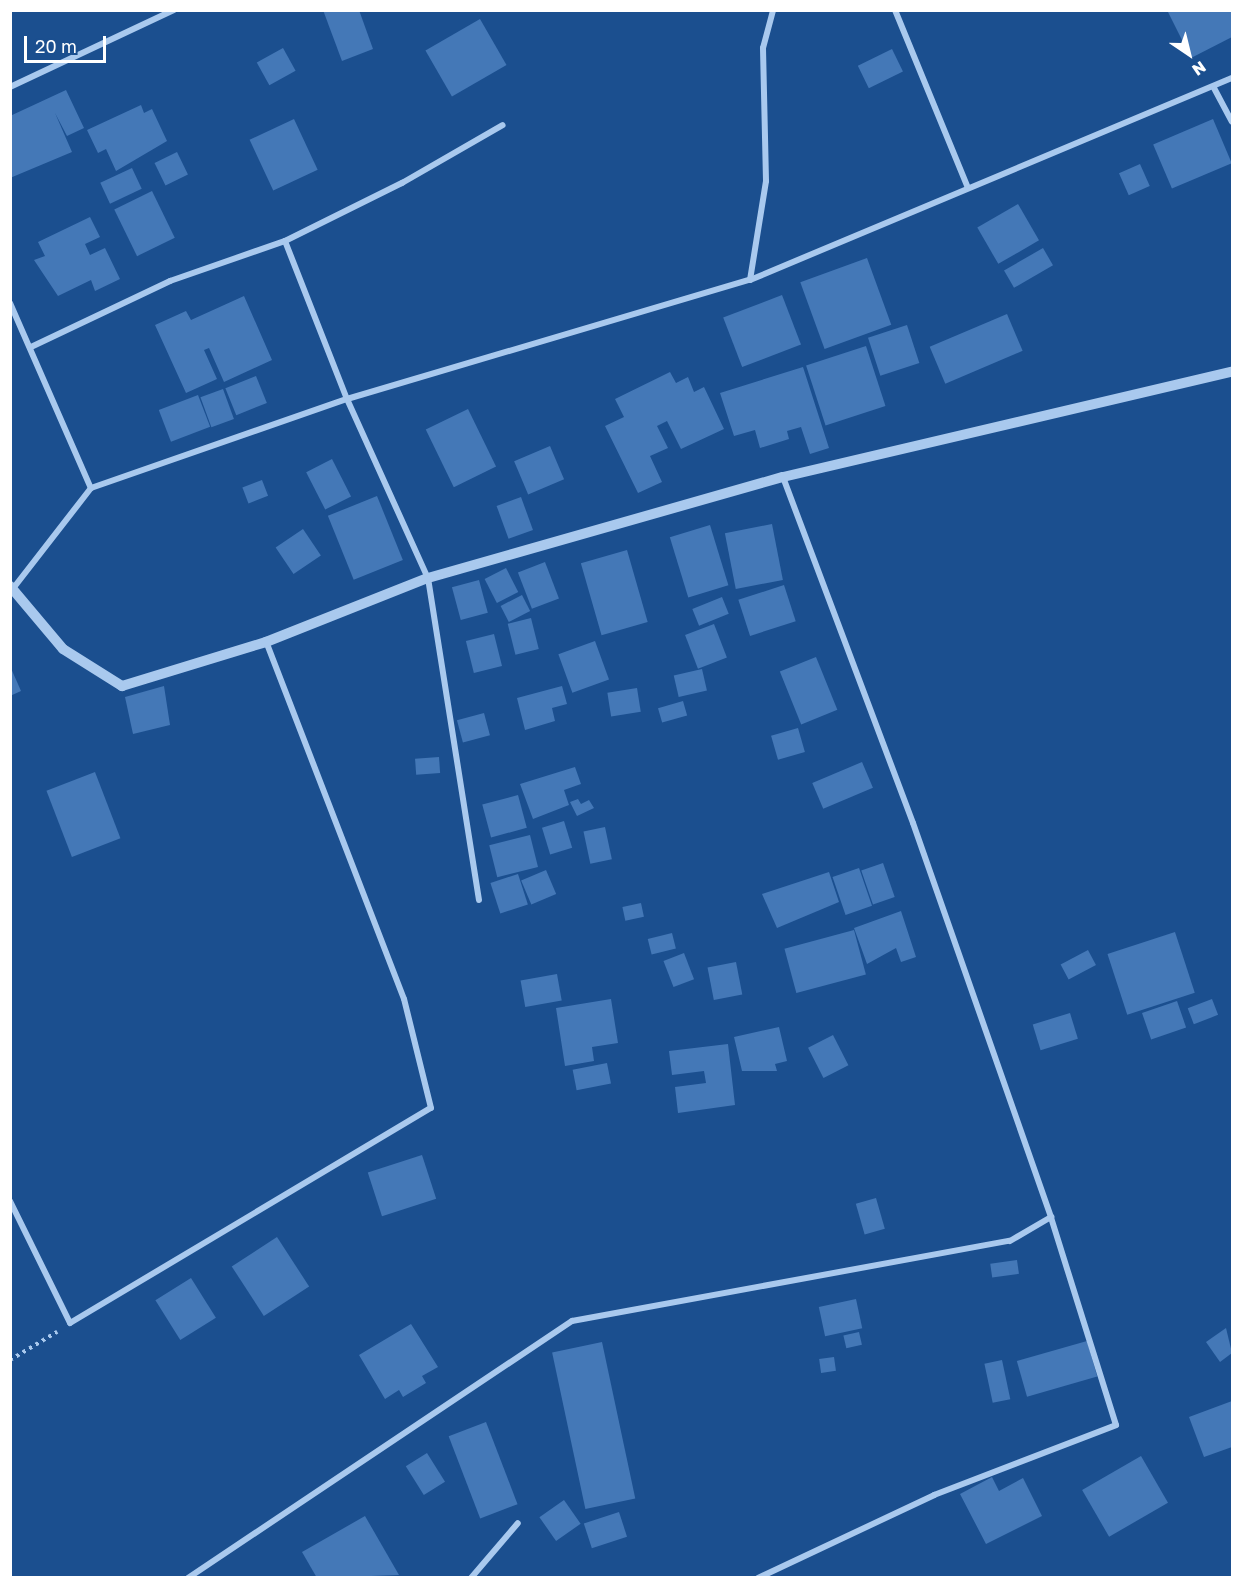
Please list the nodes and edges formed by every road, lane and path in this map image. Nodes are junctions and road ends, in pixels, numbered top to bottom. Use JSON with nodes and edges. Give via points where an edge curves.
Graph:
{"nodes":[{"id":1,"x":174,"y":10,"type":"edge"},
{"id":2,"x":773,"y":10,"type":"edge"},
{"id":3,"x":895,"y":10,"type":"edge"},
{"id":4,"x":1233,"y":78,"type":"edge"},
{"id":5,"x":10,"y":87,"type":"edge"},
{"id":6,"x":1214,"y":88,"type":"junction"},
{"id":7,"x":1233,"y":122,"type":"edge"},
{"id":8,"x":503,"y":125,"type":"dead end"},
{"id":9,"x":968,"y":188,"type":"junction"},
{"id":10,"x":285,"y":241,"type":"junction"},
{"id":11,"x":750,"y":280,"type":"junction"},
{"id":12,"x":10,"y":303,"type":"edge"},
{"id":13,"x":31,"y":347,"type":"junction"},
{"id":14,"x":1233,"y":372,"type":"edge"},
{"id":15,"x":347,"y":399,"type":"junction"},
{"id":16,"x":783,"y":477,"type":"junction"},
{"id":17,"x":91,"y":488,"type":"junction"},
{"id":18,"x":428,"y":578,"type":"junction"},
{"id":19,"x":13,"y":586,"type":"edge"},
{"id":20,"x":266,"y":642,"type":"junction"},
{"id":21,"x":479,"y":900,"type":"dead end"},
{"id":22,"x":10,"y":1201,"type":"edge"},
{"id":23,"x":1051,"y":1217,"type":"junction"},
{"id":24,"x":70,"y":1323,"type":"junction"},
{"id":25,"x":10,"y":1360,"type":"edge"},
{"id":26,"x":518,"y":1523,"type":"dead end"},
{"id":27,"x":188,"y":1578,"type":"edge"},
{"id":28,"x":471,"y":1578,"type":"edge"},
{"id":29,"x":758,"y":1578,"type":"edge"}],
"edges":[{"from":1,"to":5,"type":"street"},
{"from":2,"to":11,"type":"street","via":[[763,48],[766,181]]},
{"from":3,"to":9,"type":"street"},
{"from":4,"to":6,"type":"street"},
{"from":6,"to":7,"type":"street"},
{"from":6,"to":9,"type":"street","via":[[1149,109]]},
{"from":8,"to":10,"type":"street","via":[[402,183]]},
{"from":9,"to":11,"type":"street"},
{"from":10,"to":13,"type":"street","via":[[170,282]]},
{"from":10,"to":15,"type":"street"},
{"from":11,"to":15,"type":"street"},
{"from":12,"to":13,"type":"street"},
{"from":13,"to":17,"type":"street"},
{"from":14,"to":16,"type":"street"},
{"from":15,"to":17,"type":"street"},
{"from":15,"to":18,"type":"street"},
{"from":16,"to":18,"type":"street"},
{"from":16,"to":23,"type":"street","via":[[913,823]]},
{"from":17,"to":19,"type":"street"},
{"from":18,"to":20,"type":"street"},
{"from":18,"to":21,"type":"street"},
{"from":19,"to":20,"type":"street","via":[[63,650],[122,686]]},
{"from":20,"to":24,"type":"street","via":[[404,999],[431,1108]]},
{"from":22,"to":24,"type":"street"},
{"from":23,"to":27,"type":"street","via":[[1010,1241],[572,1321]]},
{"from":23,"to":29,"type":"street","via":[[1116,1425],[934,1495]]},
{"from":24,"to":25,"type":"path"},
{"from":26,"to":28,"type":"street"}]}
